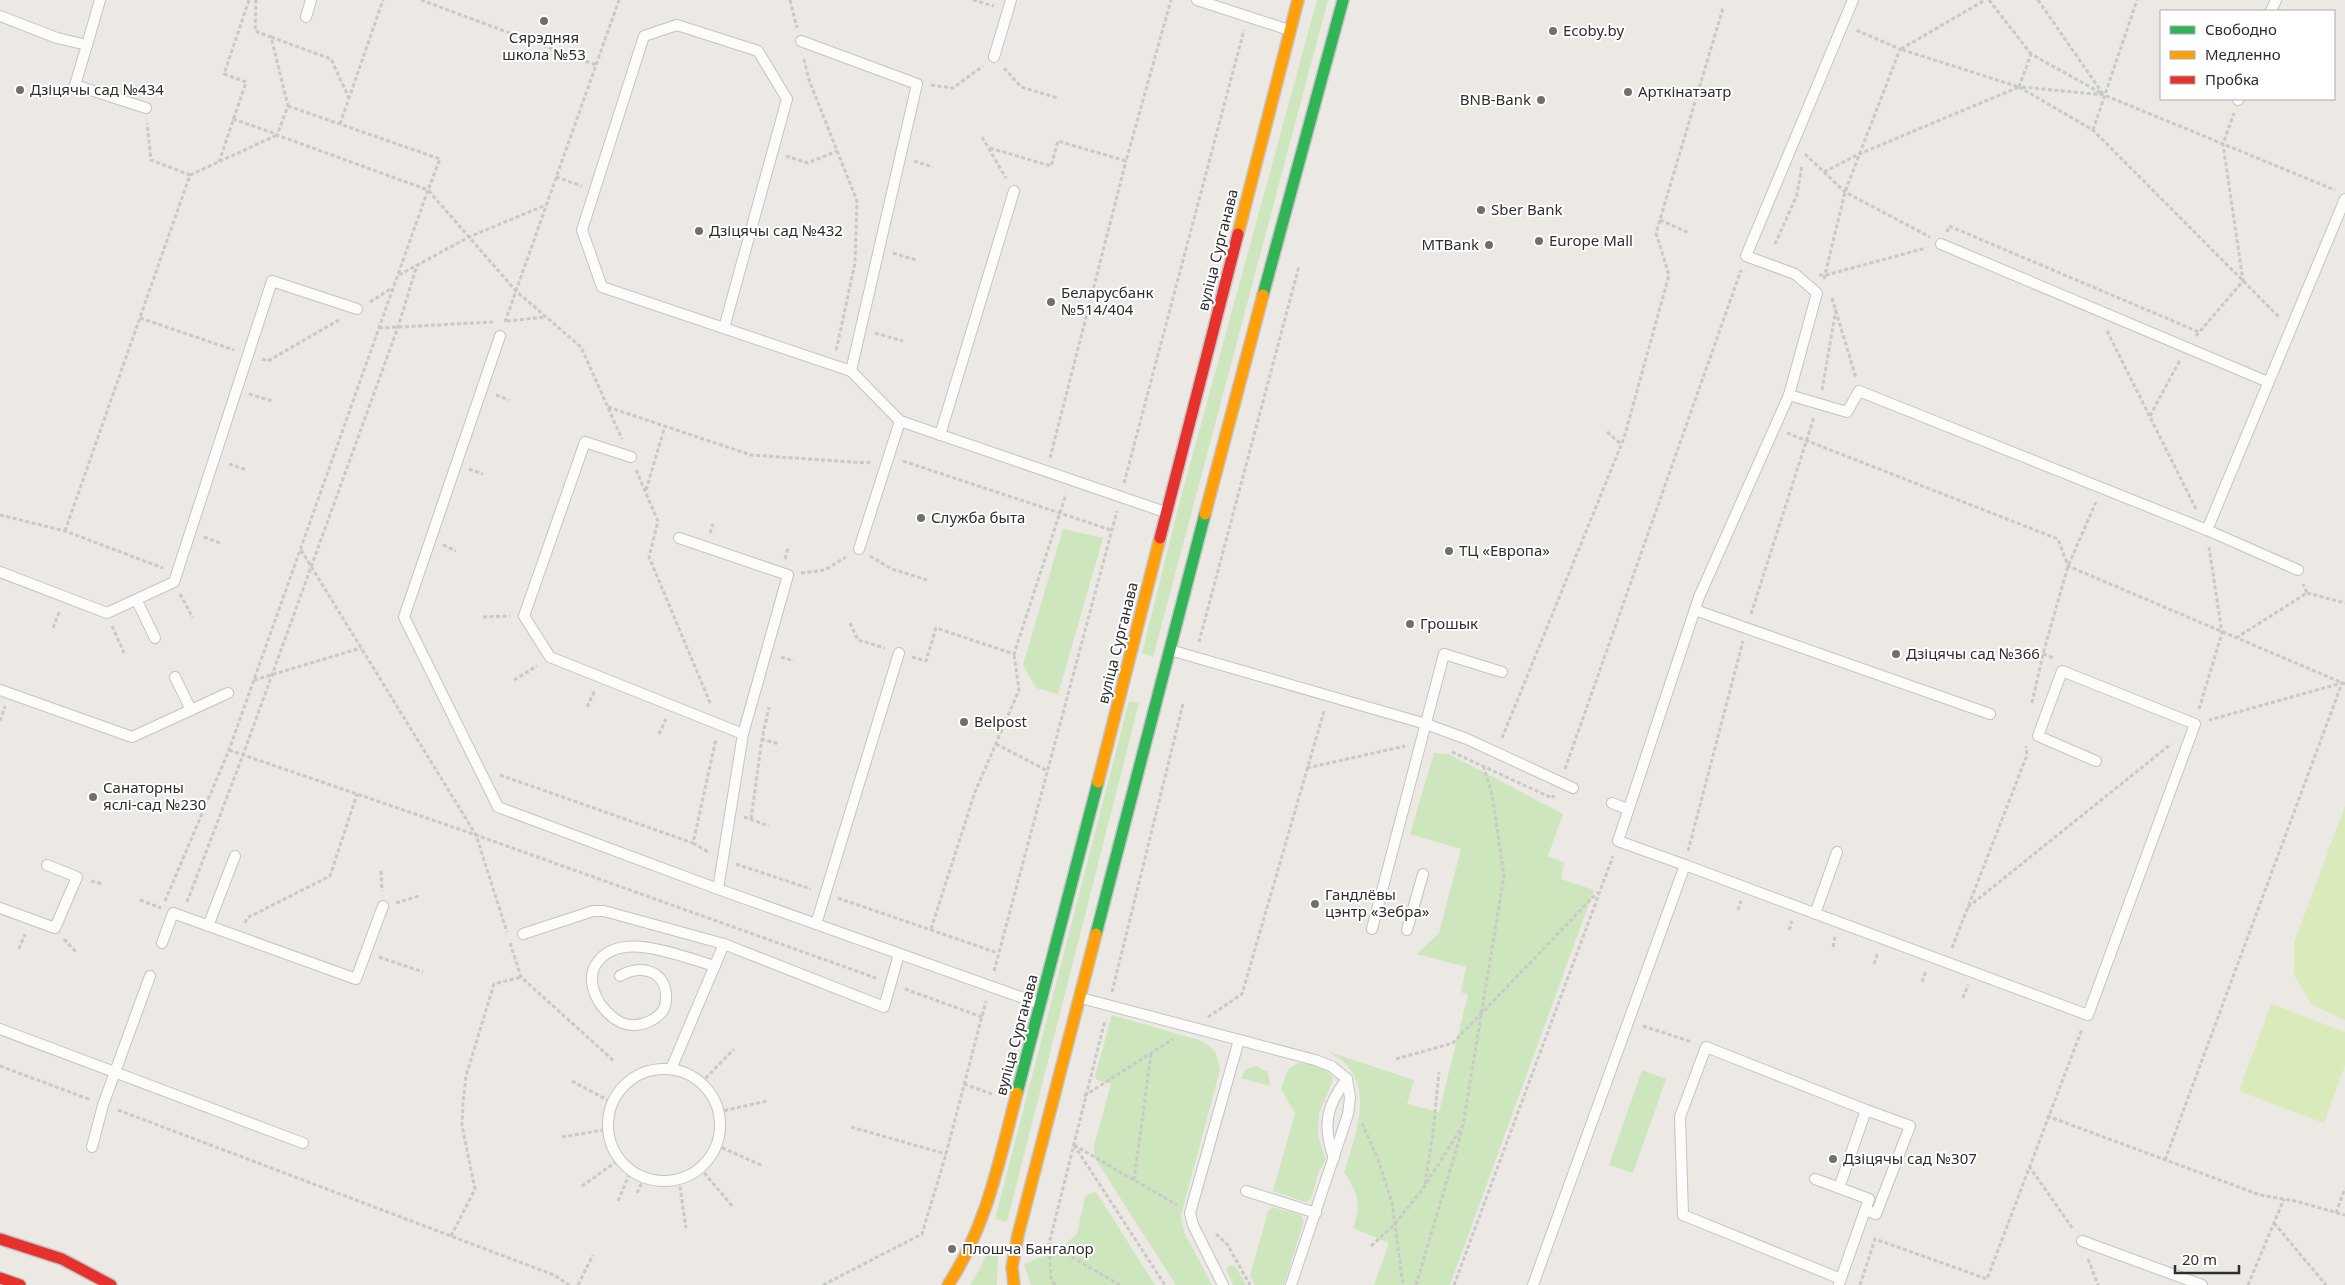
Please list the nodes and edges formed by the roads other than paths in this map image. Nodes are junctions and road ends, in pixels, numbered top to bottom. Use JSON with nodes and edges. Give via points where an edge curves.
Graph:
{"nodes":[{"id":1,"x":100,"y":0,"type":"edge"},
{"id":2,"x":311,"y":0,"type":"edge"},
{"id":3,"x":1197,"y":0,"type":"edge"},
{"id":4,"x":1298,"y":0,"type":"edge"},
{"id":5,"x":1343,"y":0,"type":"edge"},
{"id":6,"x":1853,"y":0,"type":"edge"},
{"id":7,"x":1009,"y":5,"type":"edge"},
{"id":8,"x":0,"y":16,"type":"edge"},
{"id":9,"x":306,"y":17,"type":"dead end"},
{"id":10,"x":1290,"y":30,"type":"junction"},
{"id":11,"x":801,"y":41,"type":"road end"},
{"id":12,"x":87,"y":44,"type":"junction"},
{"id":13,"x":994,"y":57,"type":"road end"},
{"id":14,"x":146,"y":108,"type":"road end"},
{"id":15,"x":1014,"y":191,"type":"road end"},
{"id":16,"x":2345,"y":199,"type":"edge"},
{"id":17,"x":1941,"y":244,"type":"road end"},
{"id":18,"x":357,"y":309,"type":"dead end"},
{"id":19,"x":724,"y":328,"type":"junction"},
{"id":20,"x":500,"y":336,"type":"road end"},
{"id":21,"x":851,"y":371,"type":"junction"},
{"id":22,"x":2268,"y":382,"type":"junction"},
{"id":23,"x":1789,"y":395,"type":"junction"},
{"id":24,"x":900,"y":421,"type":"junction"},
{"id":25,"x":940,"y":434,"type":"junction"},
{"id":26,"x":631,"y":458,"type":"road end"},
{"id":27,"x":1166,"y":512,"type":"junction"},
{"id":28,"x":2207,"y":530,"type":"junction"},
{"id":29,"x":679,"y":538,"type":"dead end"},
{"id":30,"x":859,"y":549,"type":"road end"},
{"id":31,"x":2298,"y":570,"type":"road end"},
{"id":32,"x":0,"y":572,"type":"edge"},
{"id":33,"x":137,"y":601,"type":"junction"},
{"id":34,"x":1695,"y":610,"type":"junction"},
{"id":35,"x":155,"y":638,"type":"dead end"},
{"id":36,"x":1170,"y":650,"type":"junction"},
{"id":37,"x":899,"y":653,"type":"road end"},
{"id":38,"x":1502,"y":672,"type":"dead end"},
{"id":39,"x":174,"y":677,"type":"dead end"},
{"id":40,"x":0,"y":690,"type":"edge"},
{"id":41,"x":228,"y":693,"type":"dead end"},
{"id":42,"x":191,"y":710,"type":"junction"},
{"id":43,"x":1990,"y":714,"type":"dead end"},
{"id":44,"x":1426,"y":724,"type":"junction"},
{"id":45,"x":743,"y":734,"type":"junction"},
{"id":46,"x":2096,"y":761,"type":"dead end"},
{"id":47,"x":1573,"y":788,"type":"dead end"},
{"id":48,"x":1612,"y":803,"type":"dead end"},
{"id":49,"x":1627,"y":809,"type":"junction"},
{"id":50,"x":1837,"y":852,"type":"dead end"},
{"id":51,"x":235,"y":856,"type":"dead end"},
{"id":52,"x":47,"y":865,"type":"dead end"},
{"id":53,"x":1685,"y":865,"type":"junction"},
{"id":54,"x":1423,"y":874,"type":"dead end"},
{"id":55,"x":718,"y":889,"type":"junction"},
{"id":56,"x":383,"y":906,"type":"road end"},
{"id":57,"x":0,"y":908,"type":"edge"},
{"id":58,"x":1815,"y":914,"type":"junction"},
{"id":59,"x":816,"y":924,"type":"junction"},
{"id":60,"x":208,"y":926,"type":"junction"},
{"id":61,"x":1372,"y":928,"type":"dead end"},
{"id":62,"x":1407,"y":930,"type":"dead end"},
{"id":63,"x":523,"y":934,"type":"dead end"},
{"id":64,"x":162,"y":944,"type":"dead end"},
{"id":65,"x":724,"y":944,"type":"junction"},
{"id":66,"x":899,"y":954,"type":"junction"},
{"id":67,"x":714,"y":966,"type":"junction"},
{"id":68,"x":150,"y":976,"type":"dead end"},
{"id":69,"x":620,"y":976,"type":"dead end"},
{"id":70,"x":1081,"y":998,"type":"junction"},
{"id":71,"x":1041,"y":1004,"type":"junction"},
{"id":72,"x":0,"y":1029,"type":"edge"},
{"id":73,"x":1239,"y":1040,"type":"junction"},
{"id":74,"x":671,"y":1069,"type":"junction"},
{"id":75,"x":115,"y":1072,"type":"junction"},
{"id":76,"x":1347,"y":1079,"type":"junction"},
{"id":77,"x":1866,"y":1110,"type":"junction"},
{"id":78,"x":303,"y":1143,"type":"dead end"},
{"id":79,"x":92,"y":1147,"type":"dead end"},
{"id":80,"x":1334,"y":1158,"type":"junction"},
{"id":81,"x":1815,"y":1180,"type":"dead end"},
{"id":82,"x":1839,"y":1188,"type":"junction"},
{"id":83,"x":1246,"y":1191,"type":"dead end"},
{"id":84,"x":1866,"y":1210,"type":"junction"},
{"id":85,"x":1316,"y":1213,"type":"junction"},
{"id":86,"x":0,"y":1239,"type":"edge"},
{"id":87,"x":2082,"y":1241,"type":"road end"},
{"id":88,"x":0,"y":1278,"type":"edge"},
{"id":89,"x":1840,"y":1282,"type":"edge"},
{"id":90,"x":20,"y":1285,"type":"edge"},
{"id":91,"x":111,"y":1285,"type":"edge"},
{"id":92,"x":948,"y":1285,"type":"edge"},
{"id":93,"x":1014,"y":1285,"type":"edge"},
{"id":94,"x":1222,"y":1285,"type":"edge"},
{"id":95,"x":1291,"y":1285,"type":"edge"},
{"id":96,"x":1533,"y":1285,"type":"edge"},
{"id":97,"x":2202,"y":1285,"type":"edge"}],
"edges":[{"from":1,"to":12,"type":"lane"},
{"from":2,"to":9,"type":"lane"},
{"from":3,"to":10,"type":"lane"},
{"from":4,"to":10,"type":"main road","name":"вуліца Сурганава"},
{"from":5,"to":36,"type":"main road"},
{"from":6,"to":23,"type":"lane","via":[[1746,256],[1795,274],[1817,293]]},
{"from":7,"to":13,"type":"lane"},
{"from":8,"to":12,"type":"lane","via":[[57,38]]},
{"from":10,"to":27,"type":"main road","name":"вуліца Сурганава"},
{"from":11,"to":21,"type":"lane","via":[[917,84]]},
{"from":12,"to":14,"type":"lane","via":[[75,85]]},
{"from":15,"to":25,"type":"lane"},
{"from":16,"to":22,"type":"lane"},
{"from":17,"to":22,"type":"lane"},
{"from":18,"to":33,"type":"lane","via":[[272,281],[175,578]]},
{"from":19,"to":19,"type":"lane","via":[[602,287],[582,230],[644,36],[677,25],[758,51],[787,99]]},
{"from":19,"to":21,"type":"lane"},
{"from":20,"to":55,"type":"lane","via":[[404,617],[498,807]]},
{"from":21,"to":24,"type":"lane"},
{"from":22,"to":28,"type":"lane"},
{"from":23,"to":28,"type":"lane","via":[[1847,412],[1859,391]]},
{"from":23,"to":34,"type":"lane"},
{"from":24,"to":25,"type":"lane"},
{"from":24,"to":30,"type":"lane"},
{"from":25,"to":27,"type":"lane"},
{"from":26,"to":45,"type":"lane","via":[[585,442],[524,616],[550,658]]},
{"from":27,"to":71,"type":"main road","name":"вуліца Сурганава"},
{"from":28,"to":31,"type":"lane"},
{"from":29,"to":45,"type":"lane","via":[[788,576]]},
{"from":32,"to":33,"type":"lane","via":[[107,614]]},
{"from":33,"to":35,"type":"lane"},
{"from":34,"to":43,"type":"lane"},
{"from":34,"to":49,"type":"lane"},
{"from":36,"to":44,"type":"lane"},
{"from":36,"to":70,"type":"main road"},
{"from":37,"to":59,"type":"lane"},
{"from":38,"to":44,"type":"lane","via":[[1444,654]]},
{"from":39,"to":42,"type":"lane"},
{"from":40,"to":42,"type":"lane","via":[[132,737]]},
{"from":41,"to":42,"type":"lane"},
{"from":44,"to":47,"type":"lane"},
{"from":44,"to":61,"type":"lane"},
{"from":45,"to":55,"type":"lane"},
{"from":46,"to":58,"type":"lane","via":[[2038,736],[2062,671],[2195,724],[2088,1015]]},
{"from":48,"to":49,"type":"lane"},
{"from":49,"to":53,"type":"lane","via":[[1618,841]]},
{"from":50,"to":58,"type":"lane"},
{"from":51,"to":60,"type":"lane"},
{"from":52,"to":57,"type":"lane","via":[[77,876],[55,928]]},
{"from":53,"to":58,"type":"lane"},
{"from":53,"to":96,"type":"lane"},
{"from":54,"to":62,"type":"lane"},
{"from":55,"to":59,"type":"lane"},
{"from":56,"to":60,"type":"lane","via":[[356,979]]},
{"from":59,"to":66,"type":"lane"},
{"from":60,"to":64,"type":"lane","via":[[177,914]]},
{"from":63,"to":65,"type":"lane","via":[[592,911],[604,911]]},
{"from":65,"to":66,"type":"lane","via":[[884,1007]]},
{"from":65,"to":67,"type":"lane"},
{"from":66,"to":71,"type":"lane"},
{"from":67,"to":69,"type":"lane","via":[[642,945],[618,947],[602,955],[593,968],[592,983],[597,1000],[610,1017],[626,1025],[640,1026],[657,1018],[665,1007],[666,993],[662,981],[653,972],[641,968]]},
{"from":67,"to":74,"type":"lane"},
{"from":68,"to":75,"type":"lane"},
{"from":70,"to":73,"type":"lane"},
{"from":70,"to":93,"type":"main road","via":[[1018,1235],[1012,1267]]},
{"from":71,"to":92,"type":"main road","name":"вуліца Сурганава","via":[[982,1224],[969,1254]]},
{"from":72,"to":75,"type":"lane"},
{"from":73,"to":76,"type":"lane","via":[[1331,1066]]},
{"from":73,"to":94,"type":"lane","via":[[1190,1213]]},
{"from":74,"to":74,"type":"lane","via":[[653,1070],[622,1087],[608,1120],[609,1138],[620,1159],[644,1178],[661,1182],[679,1180],[710,1158],[720,1121],[716,1103],[701,1083],[690,1075]]},
{"from":75,"to":78,"type":"lane"},
{"from":75,"to":79,"type":"lane"},
{"from":76,"to":80,"type":"lane","via":[[1348,1114]]},
{"from":76,"to":80,"type":"lane","via":[[1333,1098],[1328,1114],[1327,1140]]},
{"from":77,"to":82,"type":"lane"},
{"from":77,"to":84,"type":"lane","via":[[1910,1126],[1876,1214]]},
{"from":77,"to":89,"type":"lane","via":[[1706,1047],[1680,1117],[1682,1215]]},
{"from":80,"to":85,"type":"lane"},
{"from":81,"to":82,"type":"lane"},
{"from":82,"to":84,"type":"lane","via":[[1869,1199]]},
{"from":83,"to":85,"type":"lane"},
{"from":84,"to":89,"type":"lane"},
{"from":85,"to":95,"type":"lane"},
{"from":86,"to":91,"type":"main road","via":[[62,1258]]},
{"from":87,"to":97,"type":"lane"},
{"from":88,"to":90,"type":"main road"}]}
